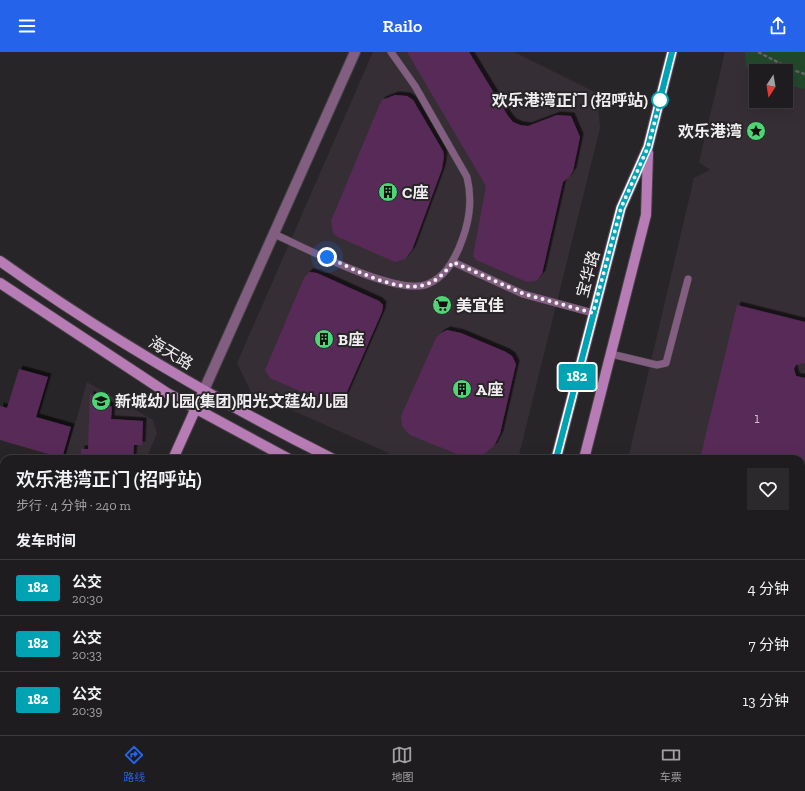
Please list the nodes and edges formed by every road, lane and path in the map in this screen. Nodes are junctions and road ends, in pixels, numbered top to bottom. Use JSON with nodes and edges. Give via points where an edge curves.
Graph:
{"nodes":[{"id":1,"x":355,"y":52,"type":"edge"},
{"id":2,"x":391,"y":52,"type":"edge"},
{"id":3,"x":672,"y":52,"type":"edge"},
{"id":4,"x":758,"y":52,"type":"edge"},
{"id":5,"x":805,"y":74,"type":"edge"},
{"id":6,"x":648,"y":147,"type":"junction"},
{"id":7,"x":274,"y":234,"type":"junction"},
{"id":8,"x":0,"y":261,"type":"edge"},
{"id":9,"x":453,"y":262,"type":"junction"},
{"id":10,"x":688,"y":279,"type":"dead end"},
{"id":11,"x":0,"y":283,"type":"edge"},
{"id":12,"x":593,"y":313,"type":"junction"},
{"id":13,"x":611,"y":354,"type":"junction"},
{"id":14,"x":204,"y":390,"type":"junction"},
{"id":15,"x":196,"y":409,"type":"junction"},
{"id":16,"x":175,"y":455,"type":"edge"},
{"id":17,"x":282,"y":455,"type":"edge"},
{"id":18,"x":325,"y":455,"type":"edge"},
{"id":19,"x":557,"y":455,"type":"edge"},
{"id":20,"x":585,"y":455,"type":"edge"}],
"edges":[{"from":1,"to":7,"type":"street"},
{"from":2,"to":9,"type":"lane","via":[[415,86],[467,177],[471,206],[467,225]]},
{"from":3,"to":6,"type":"main road","name":"宝华路"},
{"from":4,"to":5,"type":"path"},
{"from":6,"to":12,"type":"main road","name":"宝华路","via":[[621,208]]},
{"from":6,"to":13,"type":"main road","name":"宝华路","via":[[646,215]]},
{"from":7,"to":9,"type":"lane","via":[[366,274],[402,285],[426,285],[438,279]]},
{"from":7,"to":14,"type":"street"},
{"from":8,"to":14,"type":"main road","name":"海天路","via":[[39,289]]},
{"from":9,"to":12,"type":"lane","via":[[524,294]]},
{"from":10,"to":13,"type":"lane","via":[[666,363],[656,366]]},
{"from":11,"to":15,"type":"main road","via":[[167,393]]},
{"from":12,"to":19,"type":"main road","name":"宝华路"},
{"from":13,"to":20,"type":"main road","name":"宝华路"},
{"from":14,"to":15,"type":"main road"},
{"from":14,"to":18,"type":"main road","name":"海天路"},
{"from":15,"to":16,"type":"main road"},
{"from":15,"to":17,"type":"main road"}]}
